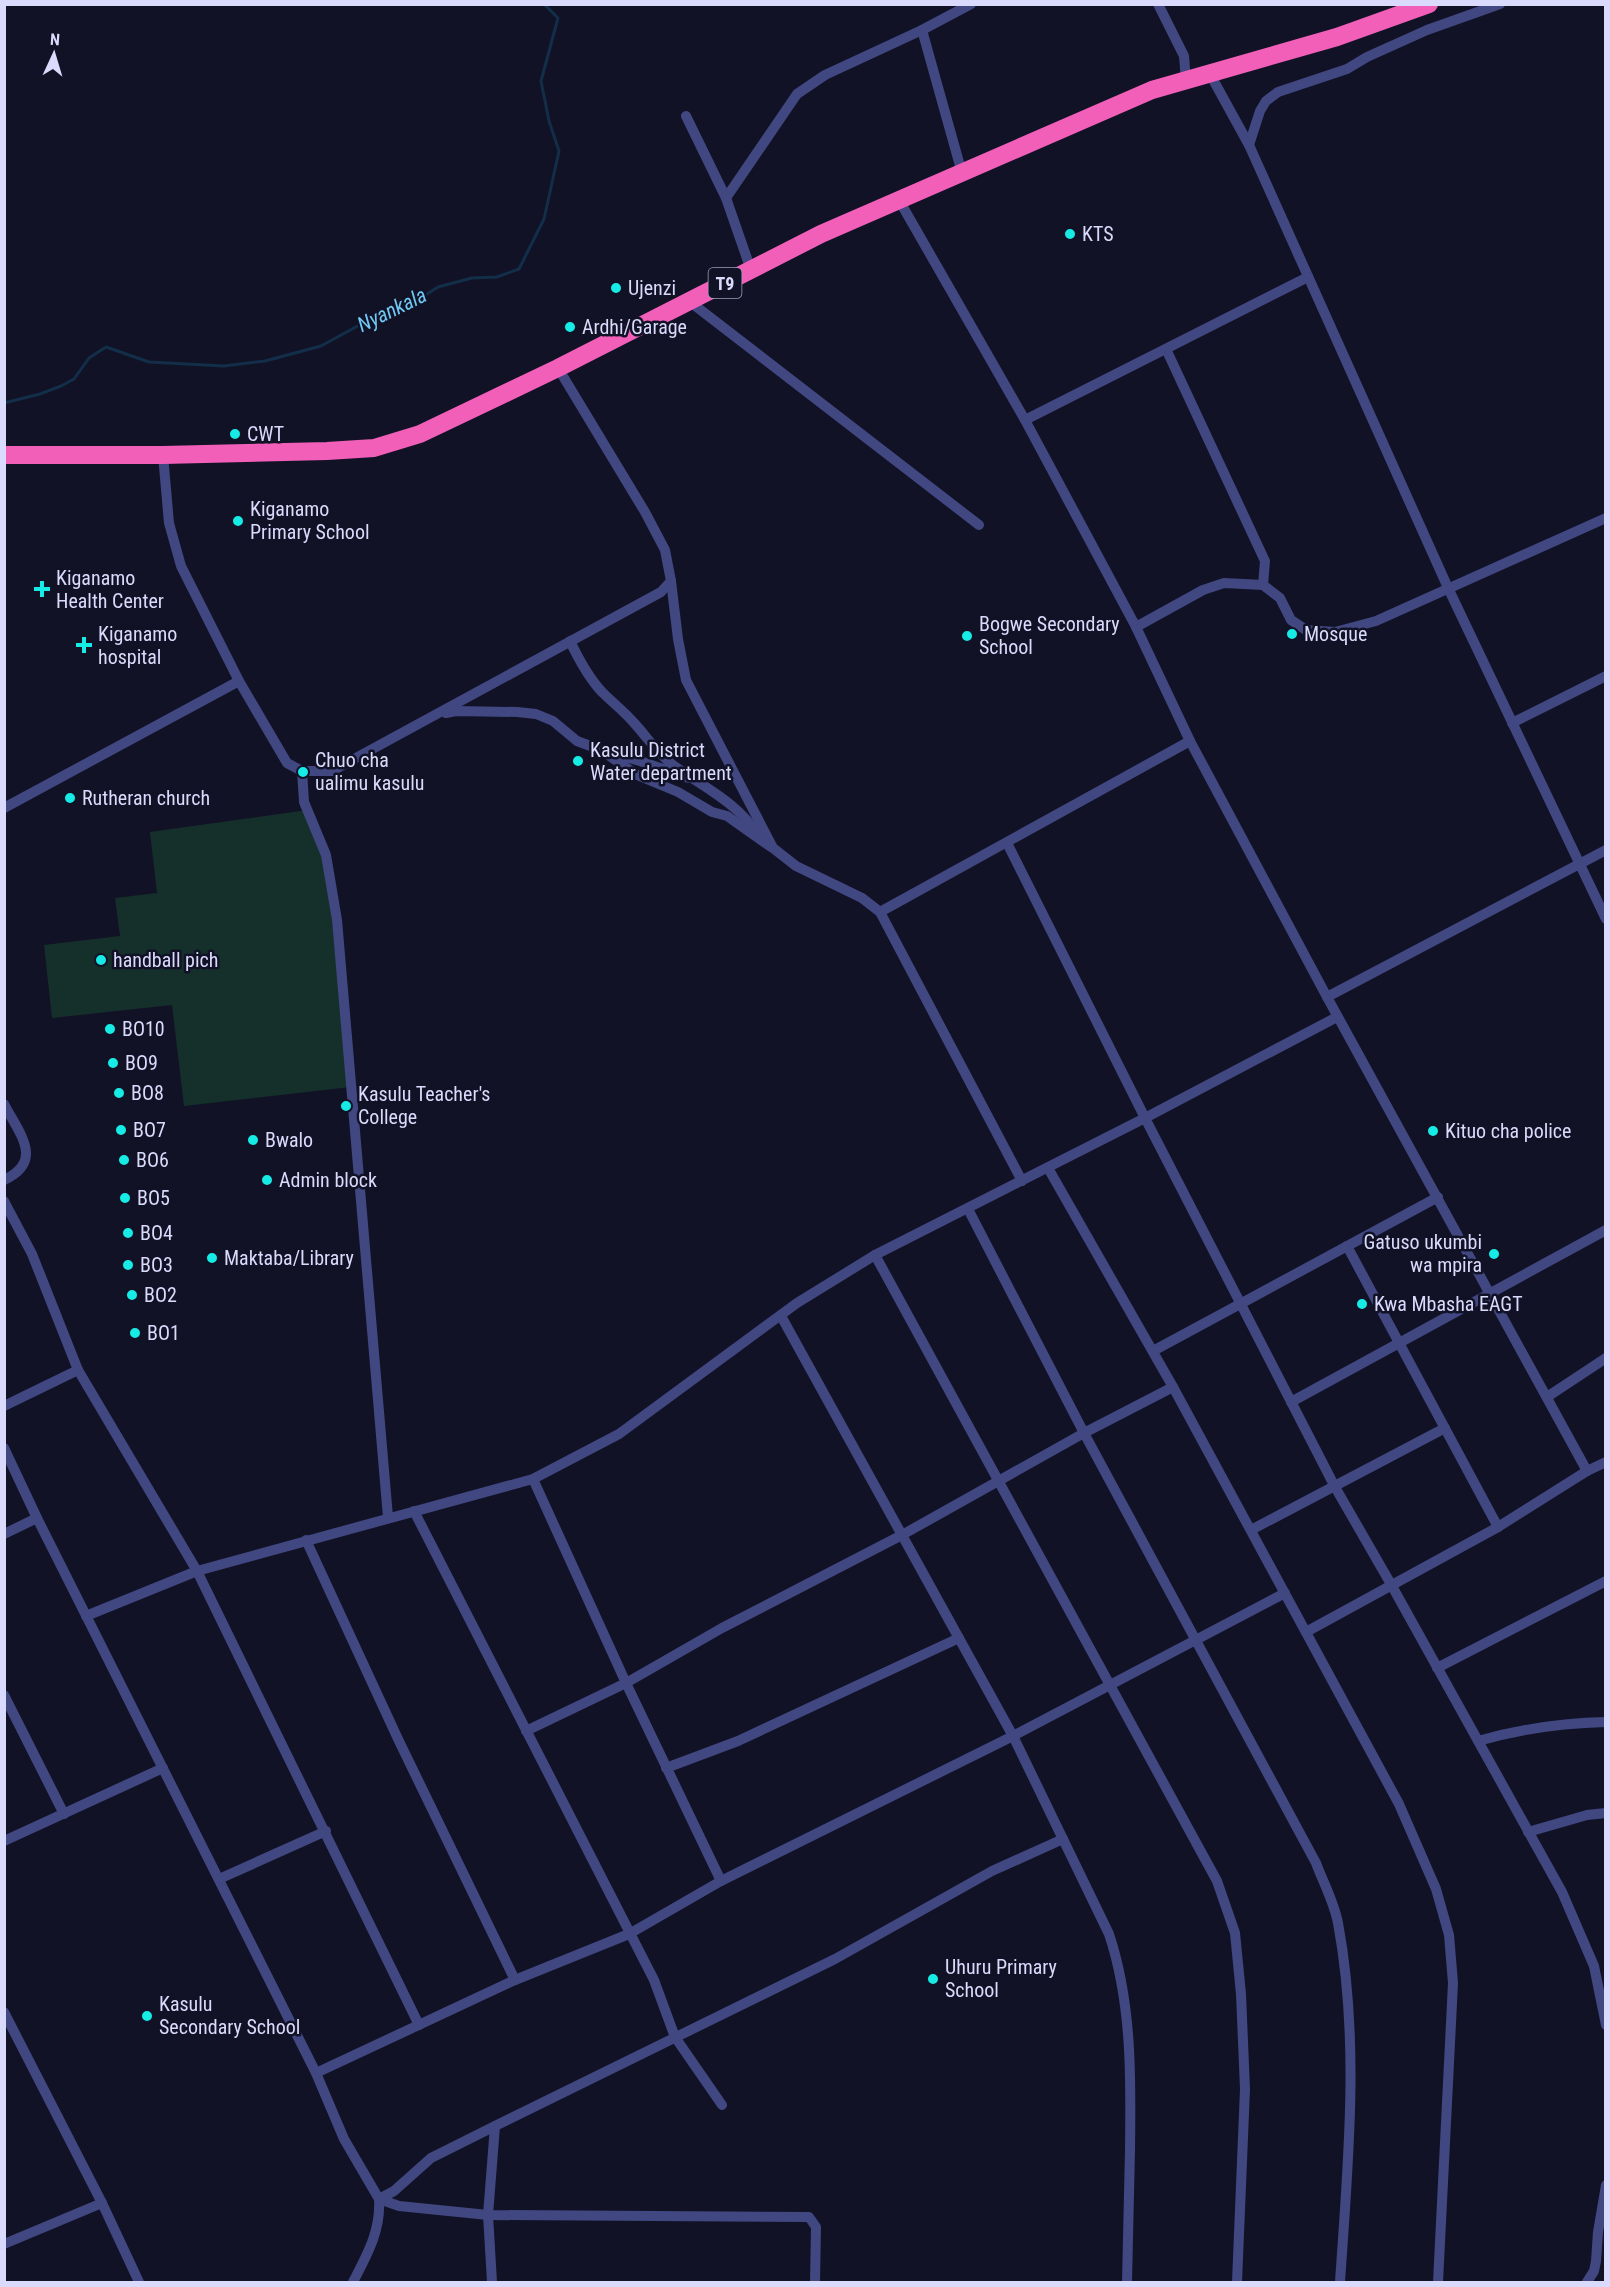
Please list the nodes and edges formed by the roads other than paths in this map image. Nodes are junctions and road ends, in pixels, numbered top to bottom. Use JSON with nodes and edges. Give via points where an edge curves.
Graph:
{"nodes":[{"id":1,"x":971,"y":4,"type":"edge"},
{"id":2,"x":1158,"y":4,"type":"edge"},
{"id":3,"x":1429,"y":4,"type":"edge"},
{"id":4,"x":1500,"y":4,"type":"edge"},
{"id":5,"x":922,"y":30,"type":"junction"},
{"id":6,"x":1210,"y":74,"type":"junction"},
{"id":7,"x":1186,"y":81,"type":"junction"},
{"id":8,"x":686,"y":116,"type":"dead end"},
{"id":9,"x":1249,"y":145,"type":"junction"},
{"id":10,"x":962,"y":173,"type":"junction"},
{"id":11,"x":726,"y":198,"type":"junction"},
{"id":12,"x":899,"y":200,"type":"junction"},
{"id":13,"x":751,"y":270,"type":"junction"},
{"id":14,"x":1308,"y":277,"type":"junction"},
{"id":15,"x":689,"y":301,"type":"junction"},
{"id":16,"x":1166,"y":349,"type":"junction"},
{"id":17,"x":558,"y":368,"type":"junction"},
{"id":18,"x":1025,"y":420,"type":"junction"},
{"id":19,"x":4,"y":455,"type":"edge"},
{"id":20,"x":163,"y":455,"type":"junction"},
{"id":21,"x":1605,"y":518,"type":"edge"},
{"id":22,"x":980,"y":525,"type":"dead end"},
{"id":23,"x":671,"y":581,"type":"junction"},
{"id":24,"x":1263,"y":585,"type":"junction"},
{"id":25,"x":1449,"y":590,"type":"junction"},
{"id":26,"x":1137,"y":627,"type":"junction"},
{"id":27,"x":570,"y":641,"type":"junction"},
{"id":28,"x":1605,"y":676,"type":"edge"},
{"id":29,"x":238,"y":681,"type":"junction"},
{"id":30,"x":436,"y":714,"type":"junction"},
{"id":31,"x":1512,"y":723,"type":"junction"},
{"id":32,"x":1190,"y":741,"type":"junction"},
{"id":33,"x":601,"y":750,"type":"junction"},
{"id":34,"x":302,"y":771,"type":"junction"},
{"id":35,"x":696,"y":779,"type":"junction"},
{"id":36,"x":4,"y":808,"type":"edge"},
{"id":37,"x":761,"y":840,"type":"junction"},
{"id":38,"x":1007,"y":843,"type":"junction"},
{"id":39,"x":772,"y":848,"type":"junction"},
{"id":40,"x":1605,"y":850,"type":"edge"},
{"id":41,"x":1578,"y":864,"type":"junction"},
{"id":42,"x":880,"y":912,"type":"junction"},
{"id":43,"x":1605,"y":919,"type":"edge"},
{"id":44,"x":1327,"y":997,"type":"junction"},
{"id":45,"x":1337,"y":1017,"type":"junction"},
{"id":46,"x":4,"y":1104,"type":"edge"},
{"id":47,"x":1145,"y":1118,"type":"junction"},
{"id":48,"x":1048,"y":1168,"type":"junction"},
{"id":49,"x":4,"y":1180,"type":"edge"},
{"id":50,"x":1022,"y":1182,"type":"junction"},
{"id":51,"x":1438,"y":1197,"type":"junction"},
{"id":52,"x":4,"y":1201,"type":"edge"},
{"id":53,"x":968,"y":1209,"type":"junction"},
{"id":54,"x":1605,"y":1230,"type":"edge"},
{"id":55,"x":1347,"y":1246,"type":"junction"},
{"id":56,"x":875,"y":1255,"type":"junction"},
{"id":57,"x":1490,"y":1292,"type":"junction"},
{"id":58,"x":1241,"y":1305,"type":"junction"},
{"id":59,"x":781,"y":1316,"type":"junction"},
{"id":60,"x":1400,"y":1342,"type":"junction"},
{"id":61,"x":1153,"y":1351,"type":"junction"},
{"id":62,"x":1605,"y":1358,"type":"edge"},
{"id":63,"x":78,"y":1370,"type":"junction"},
{"id":64,"x":1173,"y":1387,"type":"junction"},
{"id":65,"x":1547,"y":1397,"type":"junction"},
{"id":66,"x":1291,"y":1402,"type":"junction"},
{"id":67,"x":4,"y":1407,"type":"edge"},
{"id":68,"x":1445,"y":1428,"type":"junction"},
{"id":69,"x":1084,"y":1433,"type":"junction"},
{"id":70,"x":4,"y":1448,"type":"edge"},
{"id":71,"x":1605,"y":1462,"type":"edge"},
{"id":72,"x":1587,"y":1471,"type":"junction"},
{"id":73,"x":533,"y":1479,"type":"junction"},
{"id":74,"x":997,"y":1481,"type":"junction"},
{"id":75,"x":1335,"y":1487,"type":"junction"},
{"id":76,"x":414,"y":1510,"type":"junction"},
{"id":77,"x":388,"y":1517,"type":"junction"},
{"id":78,"x":37,"y":1518,"type":"junction"},
{"id":79,"x":1498,"y":1527,"type":"junction"},
{"id":80,"x":1251,"y":1530,"type":"junction"},
{"id":81,"x":4,"y":1534,"type":"edge"},
{"id":82,"x":902,"y":1535,"type":"junction"},
{"id":83,"x":306,"y":1540,"type":"junction"},
{"id":84,"x":197,"y":1571,"type":"junction"},
{"id":85,"x":1605,"y":1581,"type":"edge"},
{"id":86,"x":1392,"y":1586,"type":"junction"},
{"id":87,"x":1285,"y":1593,"type":"junction"},
{"id":88,"x":86,"y":1616,"type":"junction"},
{"id":89,"x":1306,"y":1632,"type":"junction"},
{"id":90,"x":959,"y":1638,"type":"junction"},
{"id":91,"x":1196,"y":1641,"type":"junction"},
{"id":92,"x":1437,"y":1668,"type":"junction"},
{"id":93,"x":626,"y":1683,"type":"junction"},
{"id":94,"x":1110,"y":1686,"type":"junction"},
{"id":95,"x":4,"y":1695,"type":"edge"},
{"id":96,"x":1605,"y":1722,"type":"edge"},
{"id":97,"x":526,"y":1731,"type":"junction"},
{"id":98,"x":1013,"y":1736,"type":"junction"},
{"id":99,"x":1478,"y":1741,"type":"junction"},
{"id":100,"x":163,"y":1768,"type":"junction"},
{"id":101,"x":666,"y":1768,"type":"junction"},
{"id":102,"x":1605,"y":1812,"type":"edge"},
{"id":103,"x":64,"y":1814,"type":"junction"},
{"id":104,"x":326,"y":1831,"type":"junction"},
{"id":105,"x":1528,"y":1832,"type":"junction"},
{"id":106,"x":1063,"y":1839,"type":"junction"},
{"id":107,"x":4,"y":1841,"type":"edge"},
{"id":108,"x":219,"y":1879,"type":"junction"},
{"id":109,"x":721,"y":1881,"type":"junction"},
{"id":110,"x":629,"y":1934,"type":"junction"},
{"id":111,"x":515,"y":1980,"type":"junction"},
{"id":112,"x":4,"y":2012,"type":"edge"},
{"id":113,"x":419,"y":2025,"type":"junction"},
{"id":114,"x":1605,"y":2025,"type":"edge"},
{"id":115,"x":675,"y":2037,"type":"junction"},
{"id":116,"x":316,"y":2073,"type":"junction"},
{"id":117,"x":722,"y":2105,"type":"dead end"},
{"id":118,"x":495,"y":2126,"type":"junction"},
{"id":119,"x":1605,"y":2185,"type":"edge"},
{"id":120,"x":379,"y":2199,"type":"junction"},
{"id":121,"x":102,"y":2204,"type":"junction"},
{"id":122,"x":488,"y":2215,"type":"junction"},
{"id":123,"x":4,"y":2244,"type":"edge"},
{"id":124,"x":139,"y":2283,"type":"edge"},
{"id":125,"x":353,"y":2283,"type":"edge"},
{"id":126,"x":492,"y":2283,"type":"edge"},
{"id":127,"x":815,"y":2283,"type":"edge"},
{"id":128,"x":1127,"y":2283,"type":"edge"},
{"id":129,"x":1237,"y":2283,"type":"edge"},
{"id":130,"x":1340,"y":2283,"type":"edge"},
{"id":131,"x":1438,"y":2283,"type":"edge"},
{"id":132,"x":1587,"y":2283,"type":"edge"}],
"edges":[{"from":1,"to":5,"type":"street"},
{"from":2,"to":7,"type":"street","via":[[1184,56]]},
{"from":3,"to":6,"type":"highway","number":"T9","via":[[1337,37]]},
{"from":4,"to":9,"type":"street","via":[[1427,30],[1347,69],[1278,92],[1260,111]]},
{"from":5,"to":10,"type":"street"},
{"from":5,"to":11,"type":"street","via":[[825,75],[797,94]]},
{"from":6,"to":7,"type":"highway","number":"T9"},
{"from":6,"to":9,"type":"street"},
{"from":7,"to":10,"type":"highway","number":"T9","via":[[1152,90]]},
{"from":8,"to":11,"type":"street"},
{"from":9,"to":14,"type":"street"},
{"from":10,"to":12,"type":"highway","number":"T9"},
{"from":11,"to":13,"type":"street"},
{"from":12,"to":13,"type":"highway","number":"T9"},
{"from":12,"to":18,"type":"street"},
{"from":13,"to":15,"type":"highway","number":"T9"},
{"from":14,"to":16,"type":"street"},
{"from":14,"to":25,"type":"street"},
{"from":15,"to":17,"type":"highway","number":"T9"},
{"from":15,"to":22,"type":"street"},
{"from":16,"to":18,"type":"street"},
{"from":16,"to":24,"type":"street","via":[[1265,561]]},
{"from":17,"to":20,"type":"highway","number":"T9","via":[[420,435],[374,448]]},
{"from":17,"to":23,"type":"street","via":[[655,531],[665,550]]},
{"from":18,"to":26,"type":"street"},
{"from":19,"to":20,"type":"highway","number":"T9"},
{"from":20,"to":29,"type":"street","via":[[169,523],[181,566]]},
{"from":21,"to":25,"type":"street"},
{"from":23,"to":27,"type":"street","via":[[661,592]]},
{"from":23,"to":39,"type":"street","via":[[686,680]]},
{"from":24,"to":25,"type":"street","via":[[1280,598],[1292,620],[1306,630],[1335,632],[1376,621]]},
{"from":24,"to":26,"type":"street","via":[[1224,583],[1203,590]]},
{"from":25,"to":31,"type":"street"},
{"from":26,"to":32,"type":"street"},
{"from":27,"to":30,"type":"street"},
{"from":27,"to":35,"type":"street","via":[[583,668],[603,693],[671,764]]},
{"from":28,"to":31,"type":"street"},
{"from":29,"to":34,"type":"street","via":[[287,763]]},
{"from":29,"to":36,"type":"street"},
{"from":30,"to":33,"type":"street","via":[[536,714],[553,721],[577,741]]},
{"from":30,"to":34,"type":"street","via":[[332,771]]},
{"from":31,"to":41,"type":"street"},
{"from":32,"to":38,"type":"street"},
{"from":32,"to":44,"type":"street"},
{"from":33,"to":35,"type":"street"},
{"from":33,"to":37,"type":"street","via":[[637,775],[727,816]]},
{"from":34,"to":77,"type":"street","via":[[304,802],[327,855],[337,920]]},
{"from":35,"to":37,"type":"street","via":[[727,801]]},
{"from":37,"to":39,"type":"street"},
{"from":38,"to":42,"type":"street"},
{"from":38,"to":47,"type":"street"},
{"from":39,"to":42,"type":"street","via":[[796,866],[862,897]]},
{"from":40,"to":41,"type":"street"},
{"from":41,"to":43,"type":"street"},
{"from":41,"to":44,"type":"street"},
{"from":42,"to":50,"type":"street"},
{"from":44,"to":45,"type":"street"},
{"from":45,"to":47,"type":"street"},
{"from":45,"to":51,"type":"street"},
{"from":46,"to":49,"type":"street","via":[[24,1142],[27,1159],[23,1168]]},
{"from":47,"to":48,"type":"street"},
{"from":47,"to":58,"type":"street"},
{"from":48,"to":50,"type":"street"},
{"from":48,"to":61,"type":"street"},
{"from":50,"to":53,"type":"street"},
{"from":51,"to":55,"type":"street"},
{"from":51,"to":57,"type":"street"},
{"from":52,"to":63,"type":"street","via":[[32,1254]]},
{"from":53,"to":56,"type":"street"},
{"from":53,"to":69,"type":"street"},
{"from":54,"to":57,"type":"street"},
{"from":55,"to":58,"type":"street"},
{"from":55,"to":60,"type":"street"},
{"from":56,"to":59,"type":"street"},
{"from":56,"to":74,"type":"street"},
{"from":57,"to":60,"type":"street"},
{"from":57,"to":65,"type":"street"},
{"from":58,"to":61,"type":"street"},
{"from":58,"to":66,"type":"street"},
{"from":59,"to":73,"type":"street","via":[[619,1434]]},
{"from":59,"to":82,"type":"street"},
{"from":60,"to":66,"type":"street"},
{"from":60,"to":68,"type":"street"},
{"from":61,"to":64,"type":"street"},
{"from":62,"to":65,"type":"street"},
{"from":63,"to":67,"type":"street"},
{"from":63,"to":84,"type":"street"},
{"from":64,"to":69,"type":"street"},
{"from":64,"to":80,"type":"street"},
{"from":65,"to":72,"type":"street"},
{"from":66,"to":75,"type":"street"},
{"from":68,"to":75,"type":"street"},
{"from":68,"to":79,"type":"street"},
{"from":69,"to":74,"type":"street"},
{"from":69,"to":91,"type":"street"},
{"from":70,"to":78,"type":"street"},
{"from":71,"to":72,"type":"street"},
{"from":72,"to":79,"type":"street"},
{"from":73,"to":76,"type":"street"},
{"from":73,"to":93,"type":"street"},
{"from":74,"to":82,"type":"street"},
{"from":74,"to":94,"type":"street"},
{"from":75,"to":80,"type":"street"},
{"from":75,"to":86,"type":"street"},
{"from":76,"to":77,"type":"street"},
{"from":76,"to":97,"type":"street"},
{"from":77,"to":83,"type":"street"},
{"from":78,"to":81,"type":"street"},
{"from":78,"to":88,"type":"street"},
{"from":79,"to":86,"type":"street"},
{"from":80,"to":87,"type":"street"},
{"from":82,"to":90,"type":"street"},
{"from":82,"to":93,"type":"street","via":[[722,1628]]},
{"from":83,"to":84,"type":"street"},
{"from":83,"to":111,"type":"street"},
{"from":84,"to":88,"type":"street"},
{"from":84,"to":104,"type":"street"},
{"from":85,"to":92,"type":"street"},
{"from":86,"to":89,"type":"street"},
{"from":86,"to":92,"type":"street"},
{"from":87,"to":89,"type":"street"},
{"from":87,"to":91,"type":"street"},
{"from":88,"to":100,"type":"street"},
{"from":89,"to":131,"type":"street","via":[[1399,1804],[1437,1888],[1449,1935],[1453,1983]]},
{"from":90,"to":98,"type":"street"},
{"from":90,"to":101,"type":"street","via":[[738,1741]]},
{"from":91,"to":94,"type":"street"},
{"from":91,"to":130,"type":"street","via":[[1316,1863],[1337,1920],[1349,2016],[1352,2111]]},
{"from":92,"to":99,"type":"street"},
{"from":93,"to":97,"type":"street"},
{"from":93,"to":101,"type":"street"},
{"from":94,"to":98,"type":"street"},
{"from":94,"to":129,"type":"street","via":[[1217,1881],[1235,1933],[1245,2089]]},
{"from":95,"to":103,"type":"street"},
{"from":96,"to":99,"type":"street","via":[[1543,1726]]},
{"from":97,"to":110,"type":"street"},
{"from":98,"to":106,"type":"street"},
{"from":98,"to":109,"type":"street"},
{"from":99,"to":105,"type":"street"},
{"from":100,"to":103,"type":"street"},
{"from":100,"to":108,"type":"street"},
{"from":101,"to":109,"type":"street"},
{"from":102,"to":105,"type":"street"},
{"from":103,"to":107,"type":"street"},
{"from":104,"to":108,"type":"street"},
{"from":104,"to":113,"type":"street"},
{"from":105,"to":114,"type":"street","via":[[1562,1892],[1594,1966]]},
{"from":106,"to":115,"type":"street","via":[[992,1871],[835,1959]]},
{"from":106,"to":128,"type":"street","via":[[1118,1960],[1131,2094]]},
{"from":108,"to":116,"type":"street"},
{"from":109,"to":110,"type":"street"},
{"from":110,"to":111,"type":"street"},
{"from":110,"to":115,"type":"street","via":[[654,1980]]},
{"from":111,"to":113,"type":"street"},
{"from":112,"to":121,"type":"street"},
{"from":113,"to":116,"type":"street"},
{"from":115,"to":117,"type":"street"},
{"from":115,"to":118,"type":"street"},
{"from":116,"to":120,"type":"street","via":[[344,2139]]},
{"from":118,"to":120,"type":"street","via":[[431,2158],[394,2192]]},
{"from":118,"to":122,"type":"street"},
{"from":119,"to":132,"type":"street","via":[[1596,2261]]},
{"from":120,"to":122,"type":"street","via":[[399,2206]]},
{"from":120,"to":125,"type":"street","via":[[378,2229]]},
{"from":121,"to":123,"type":"street"},
{"from":121,"to":124,"type":"street"},
{"from":122,"to":126,"type":"street"},
{"from":122,"to":127,"type":"street","via":[[809,2217],[816,2227]]}]}
